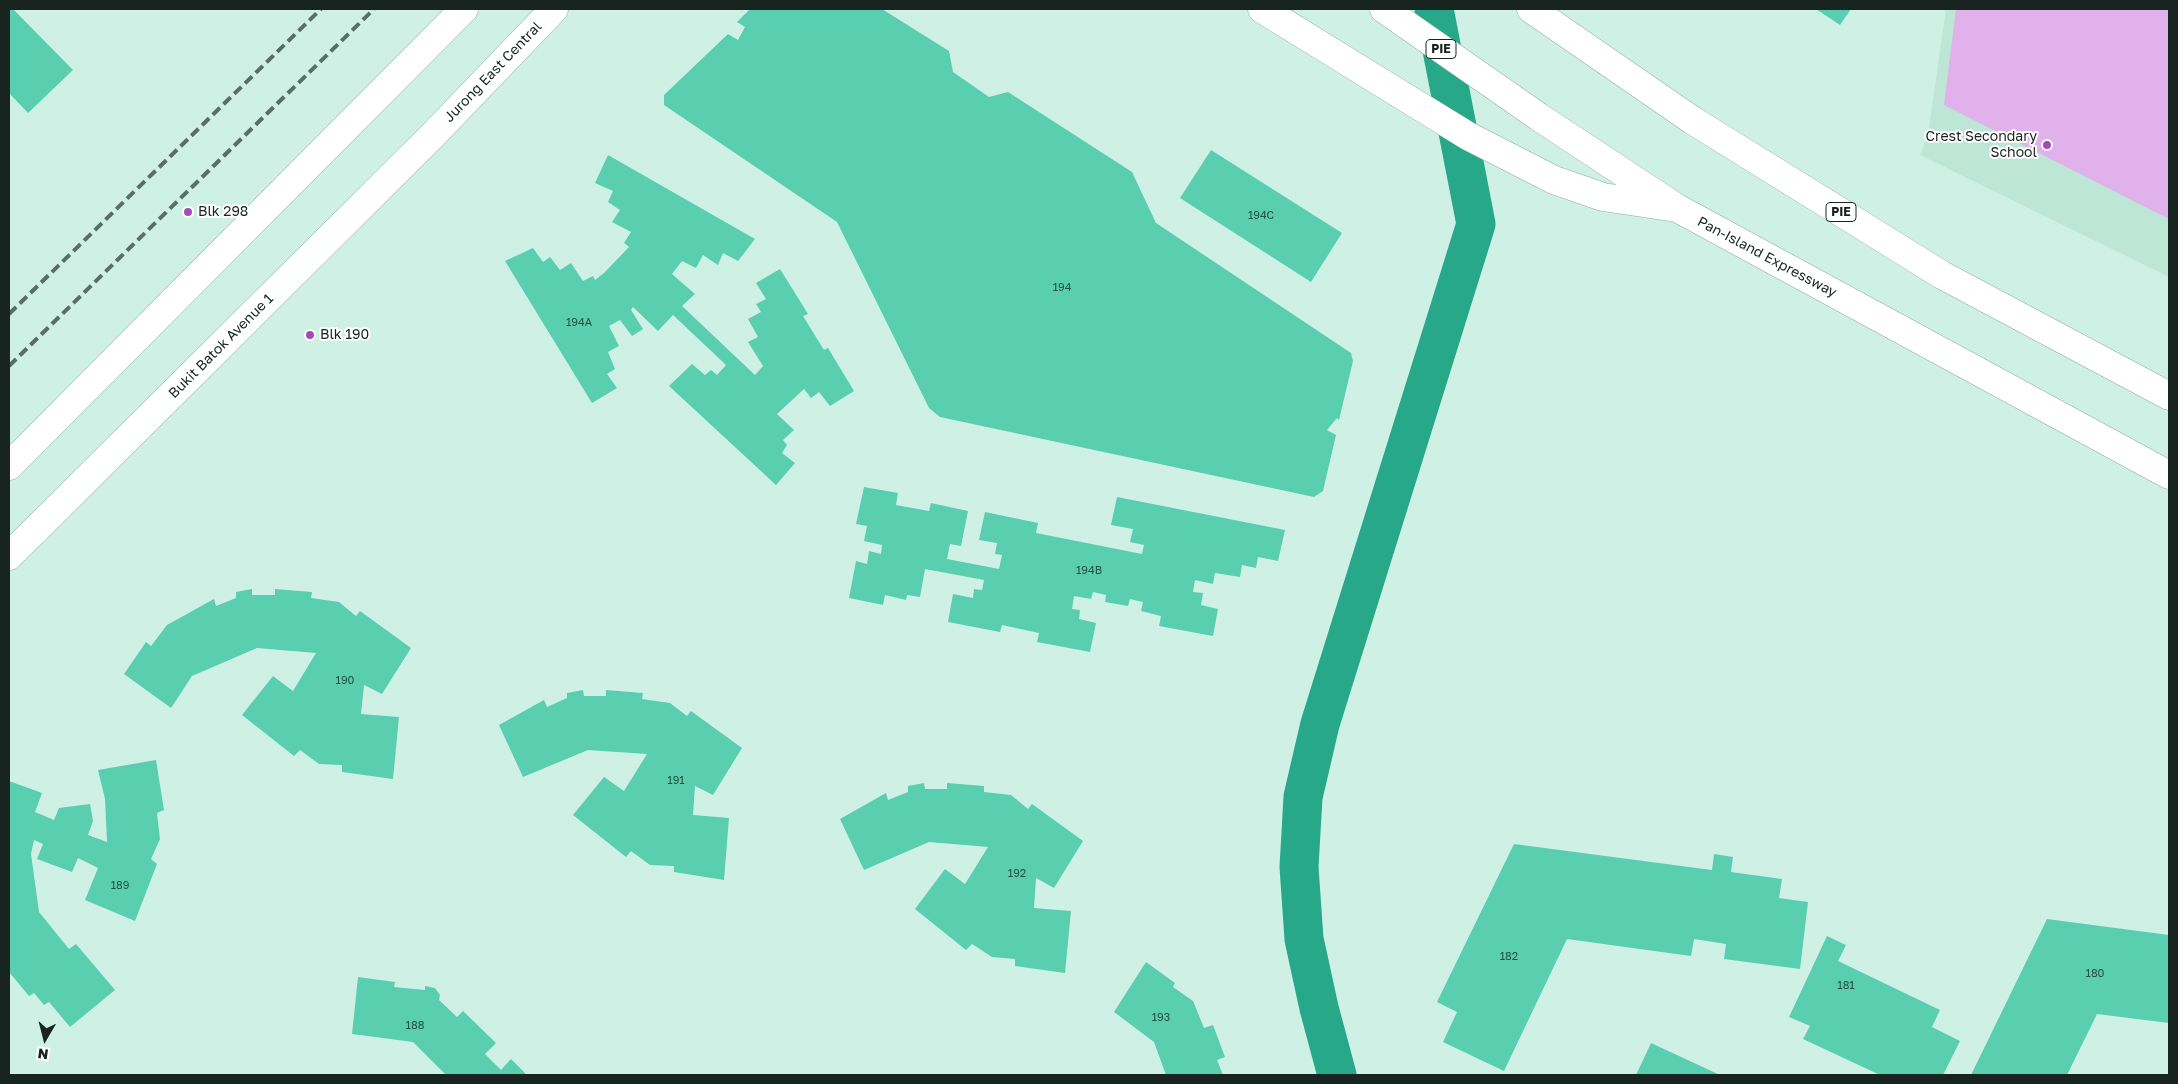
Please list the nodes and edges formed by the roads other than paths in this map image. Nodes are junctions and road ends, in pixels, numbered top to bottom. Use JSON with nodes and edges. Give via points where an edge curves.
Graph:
{"nodes":[{"id":1,"x":464,"y":9,"type":"edge"},
{"id":2,"x":554,"y":9,"type":"edge"},
{"id":3,"x":1262,"y":9,"type":"edge"},
{"id":4,"x":1531,"y":9,"type":"edge"},
{"id":5,"x":1392,"y":15,"type":"edge"},
{"id":6,"x":433,"y":135,"type":"joint"},
{"id":7,"x":1677,"y":208,"type":"junction"},
{"id":8,"x":2169,"y":396,"type":"edge"},
{"id":9,"x":9,"y":466,"type":"edge"},
{"id":10,"x":2169,"y":475,"type":"edge"},
{"id":11,"x":9,"y":556,"type":"edge"}],
"edges":[{"from":1,"to":9,"type":"main road"},
{"from":2,"to":6,"type":"main road","name":"Jurong East Central"},
{"from":3,"to":7,"type":"main road","via":[[1468,136],[1554,180],[1603,197]]},
{"from":4,"to":8,"type":"main road","number":"PIE","via":[[1692,120],[1942,275]]},
{"from":5,"to":7,"type":"main road","name":"Pan-Island Expressway","number":"PIE"},
{"from":6,"to":11,"type":"main road","name":"Bukit Batok Avenue 1"},
{"from":7,"to":10,"type":"main road","name":"Pan-Island Expressway","number":"PIE"}]}
